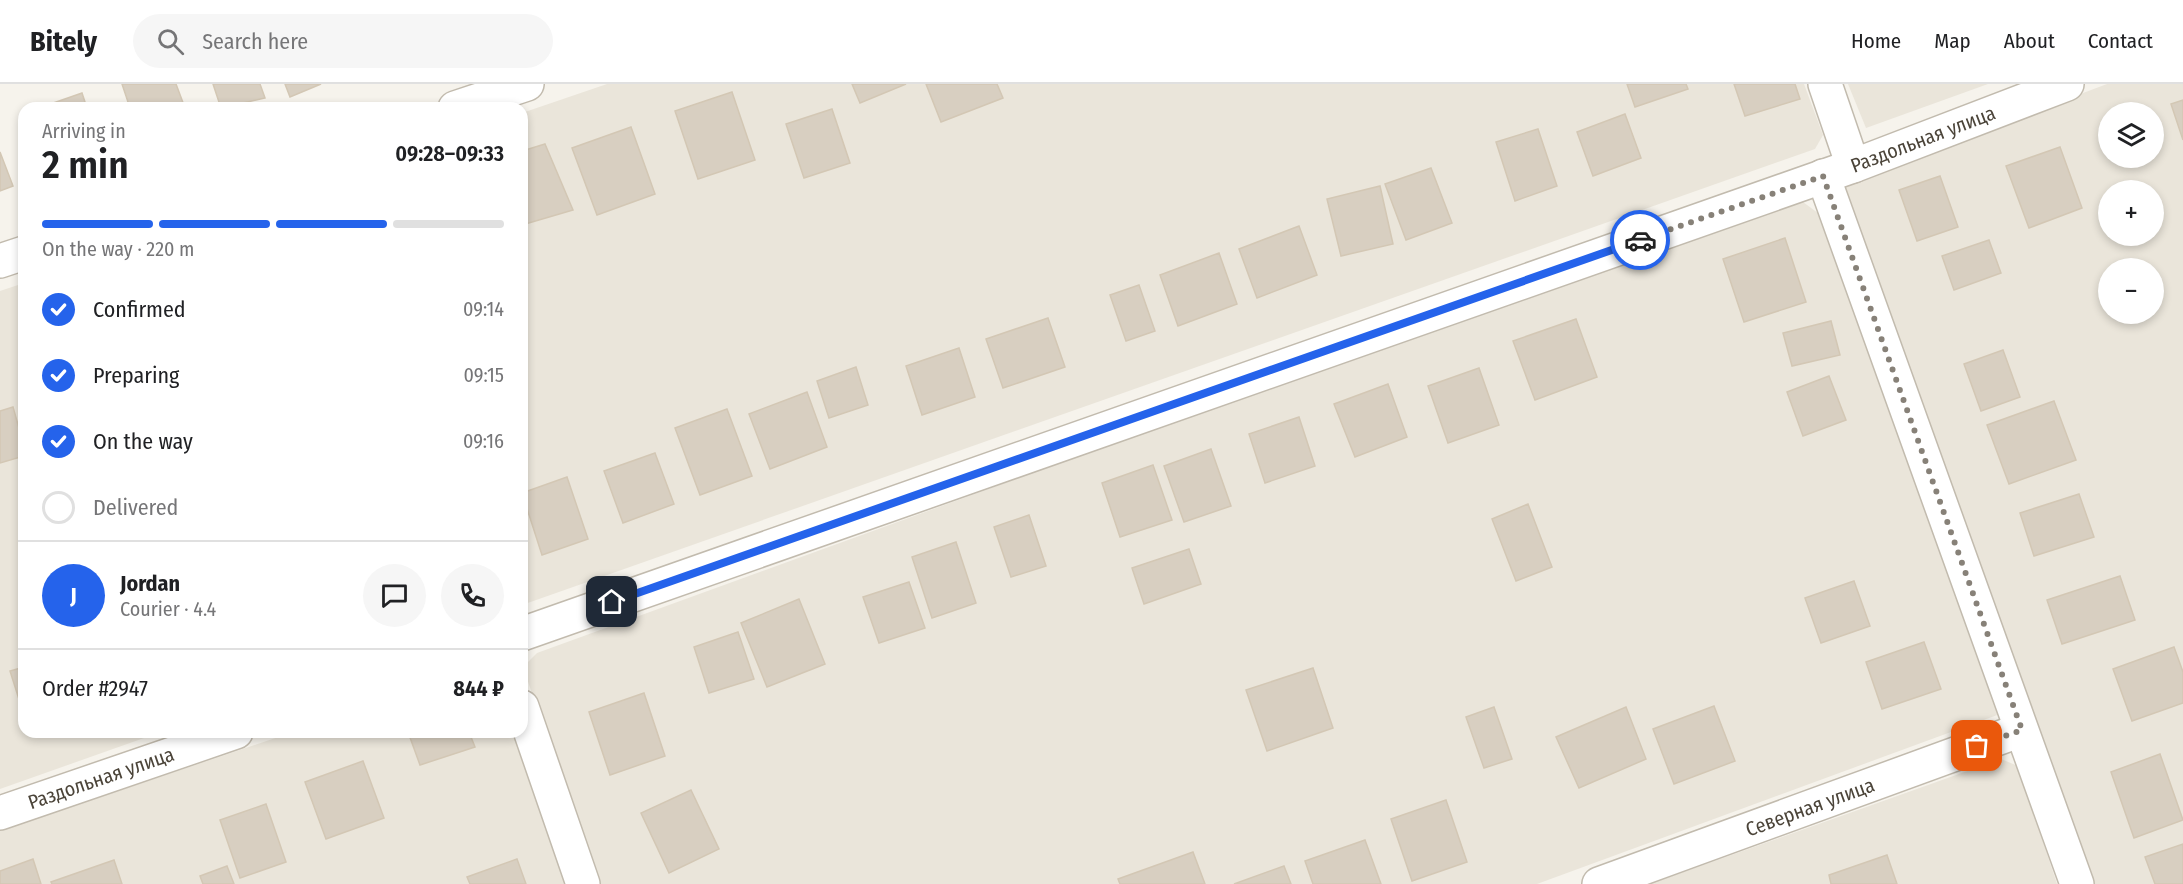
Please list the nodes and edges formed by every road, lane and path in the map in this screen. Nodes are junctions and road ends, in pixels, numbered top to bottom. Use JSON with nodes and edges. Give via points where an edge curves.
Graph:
{"nodes":[{"id":1,"x":526,"y":84,"type":"edge"},
{"id":2,"x":1826,"y":84,"type":"edge"},
{"id":3,"x":2067,"y":84,"type":"edge"},
{"id":4,"x":473,"y":102,"type":"edge"},
{"id":5,"x":1838,"y":171,"type":"junction"},
{"id":6,"x":18,"y":255,"type":"edge"},
{"id":7,"x":0,"y":261,"type":"edge"},
{"id":8,"x":528,"y":632,"type":"edge"},
{"id":9,"x":528,"y":724,"type":"edge"},
{"id":10,"x":2022,"y":730,"type":"junction"},
{"id":11,"x":219,"y":738,"type":"edge"},
{"id":12,"x":0,"y":813,"type":"edge"},
{"id":13,"x":583,"y":884,"type":"edge"},
{"id":14,"x":1599,"y":884,"type":"edge"},
{"id":15,"x":2077,"y":884,"type":"edge"}],
"edges":[{"from":1,"to":4,"type":"street"},
{"from":2,"to":5,"type":"street"},
{"from":3,"to":5,"type":"street","name":"Раздольная улица"},
{"from":5,"to":8,"type":"street","name":"Раздольная улица"},
{"from":5,"to":10,"type":"street"},
{"from":6,"to":7,"type":"street"},
{"from":9,"to":13,"type":"street"},
{"from":10,"to":14,"type":"street","name":"Северная улица"},
{"from":10,"to":15,"type":"street"},
{"from":11,"to":12,"type":"street","name":"Раздольная улица"}]}
